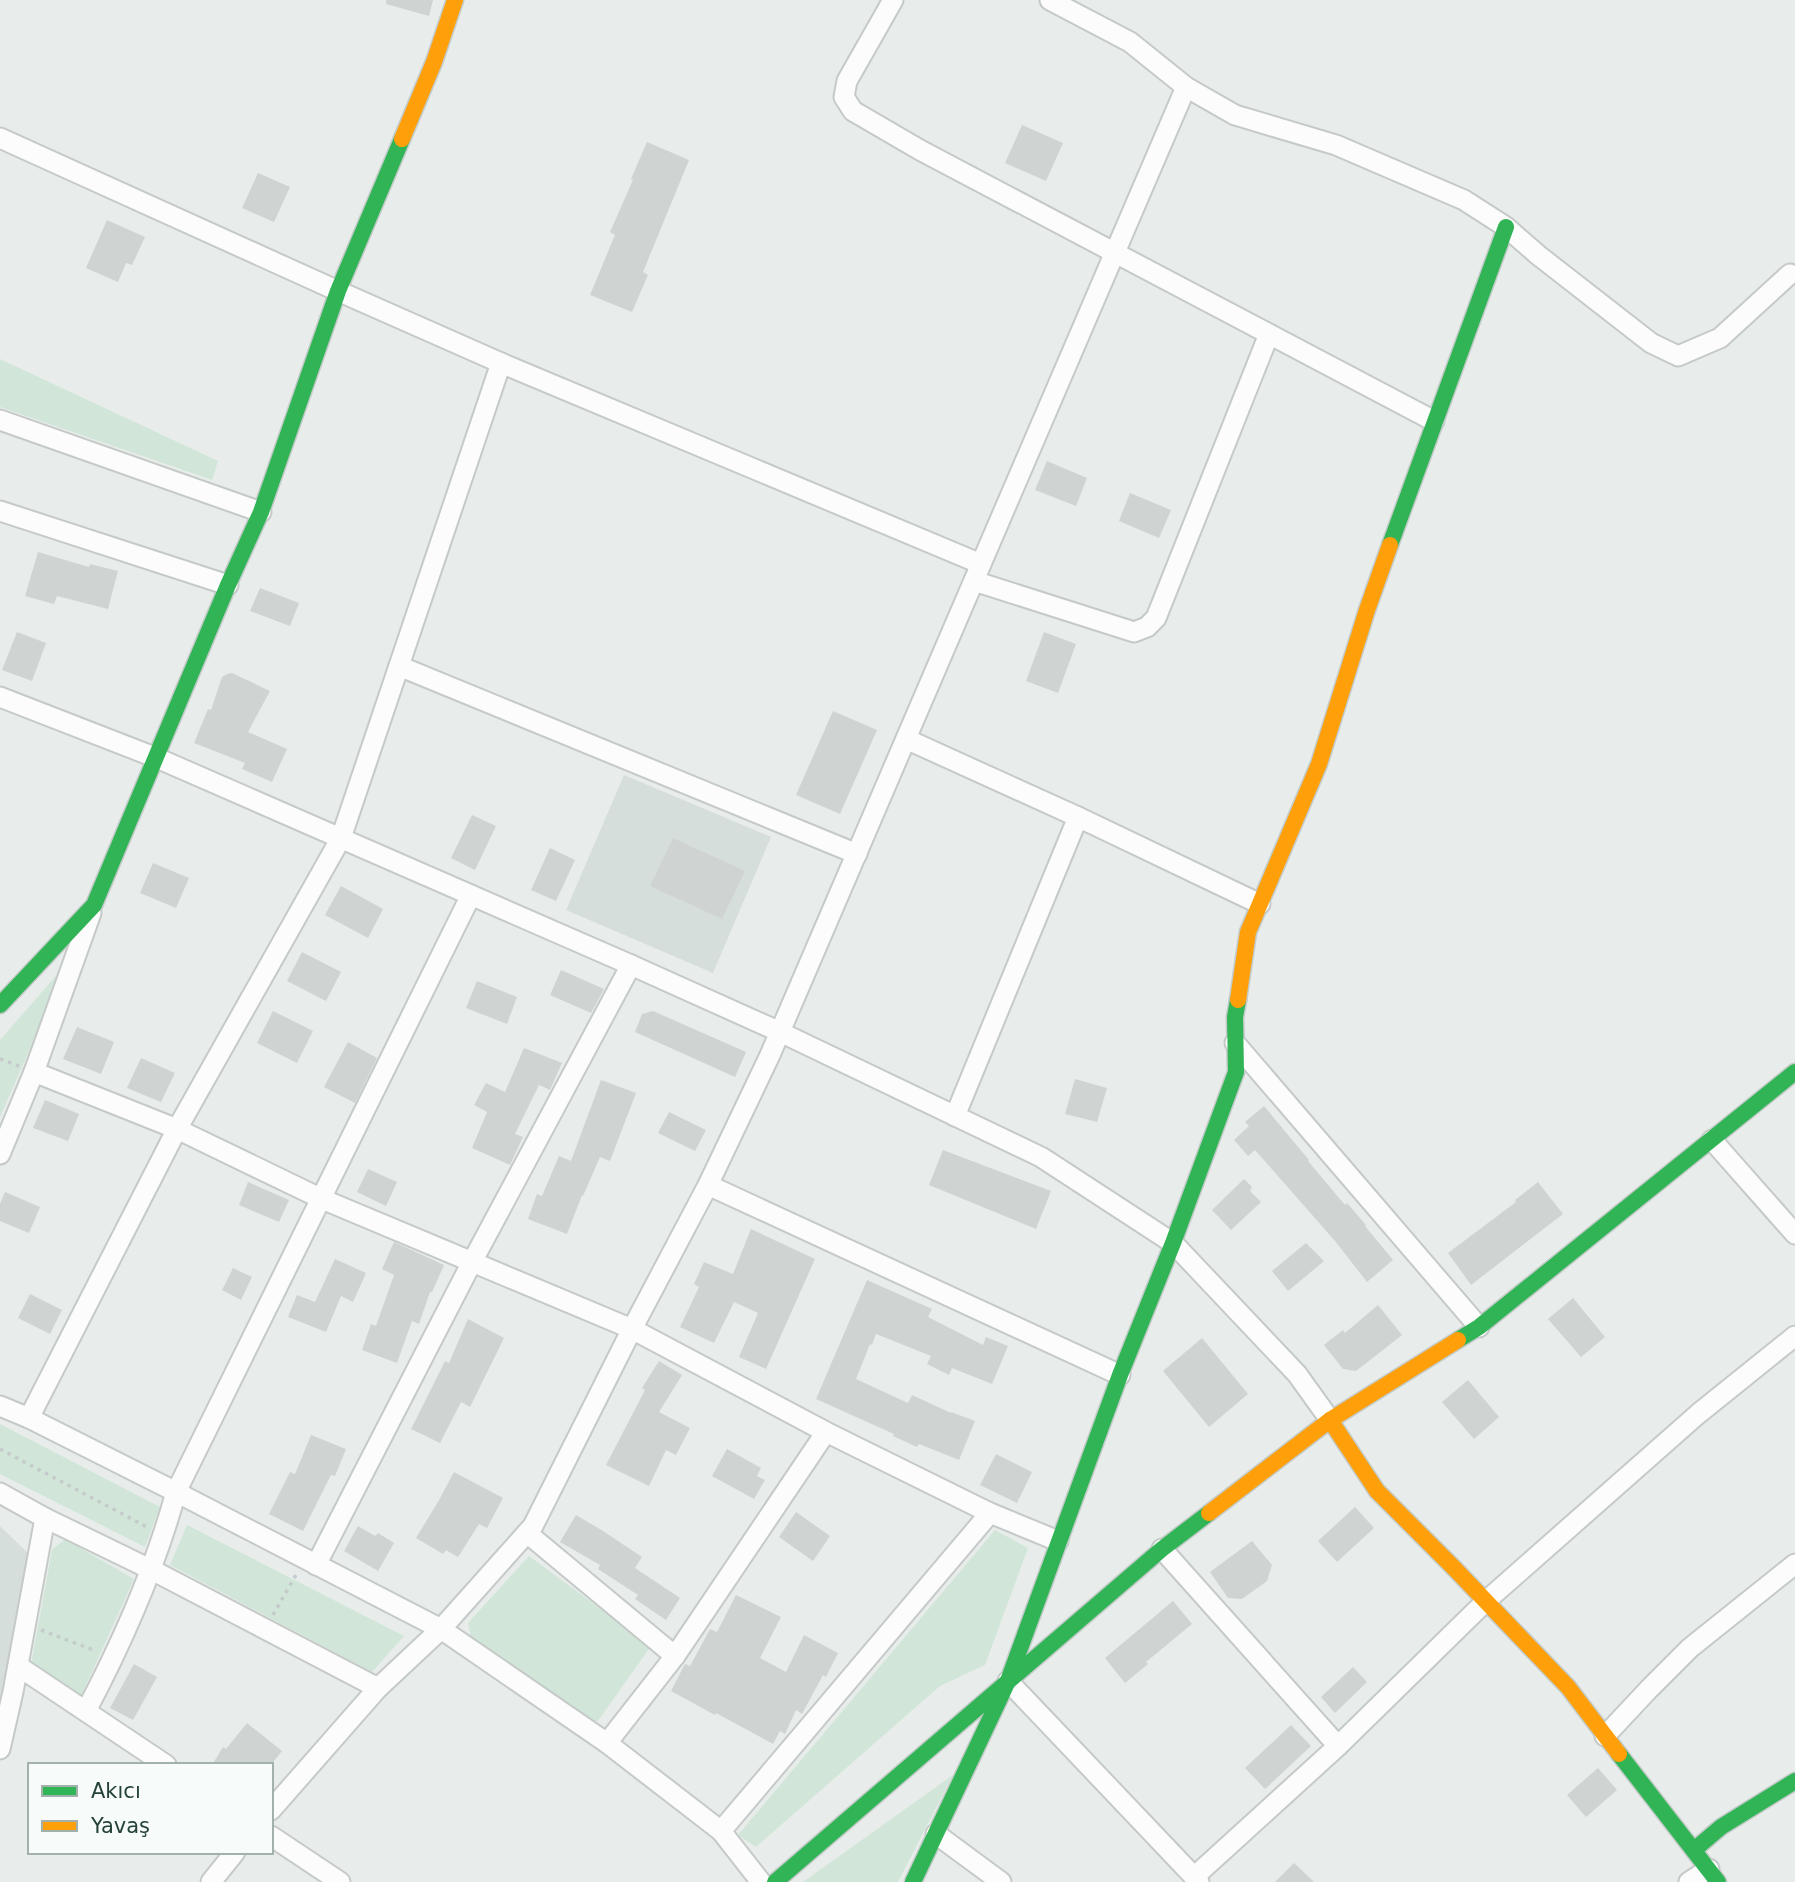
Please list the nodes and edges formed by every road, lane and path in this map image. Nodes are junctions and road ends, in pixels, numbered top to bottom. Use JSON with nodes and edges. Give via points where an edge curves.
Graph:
{"nodes":[{"id":1,"x":455,"y":0,"type":"edge"},
{"id":2,"x":893,"y":0,"type":"edge"},
{"id":3,"x":1050,"y":0,"type":"edge"},
{"id":4,"x":1186,"y":88,"type":"junction"},
{"id":5,"x":0,"y":138,"type":"edge"},
{"id":6,"x":1506,"y":227,"type":"junction"},
{"id":7,"x":1115,"y":253,"type":"junction"},
{"id":8,"x":1790,"y":274,"type":"dead end"},
{"id":9,"x":338,"y":291,"type":"junction"},
{"id":10,"x":1269,"y":334,"type":"junction"},
{"id":11,"x":501,"y":363,"type":"junction"},
{"id":12,"x":0,"y":420,"type":"edge"},
{"id":13,"x":1434,"y":421,"type":"junction"},
{"id":14,"x":0,"y":511,"type":"edge"},
{"id":15,"x":261,"y":512,"type":"junction"},
{"id":16,"x":978,"y":572,"type":"junction"},
{"id":17,"x":228,"y":585,"type":"junction"},
{"id":18,"x":399,"y":666,"type":"junction"},
{"id":19,"x":0,"y":697,"type":"edge"},
{"id":20,"x":906,"y":738,"type":"junction"},
{"id":21,"x":157,"y":758,"type":"junction"},
{"id":22,"x":1078,"y":817,"type":"junction"},
{"id":23,"x":341,"y":838,"type":"junction"},
{"id":24,"x":857,"y":854,"type":"junction"},
{"id":25,"x":471,"y":895,"type":"junction"},
{"id":26,"x":1259,"y":904,"type":"junction"},
{"id":27,"x":94,"y":905,"type":"junction"},
{"id":28,"x":631,"y":965,"type":"junction"},
{"id":29,"x":0,"y":1005,"type":"edge"},
{"id":30,"x":780,"y":1032,"type":"junction"},
{"id":31,"x":1235,"y":1043,"type":"junction"},
{"id":32,"x":34,"y":1072,"type":"junction"},
{"id":33,"x":1795,"y":1072,"type":"edge"},
{"id":34,"x":955,"y":1115,"type":"junction"},
{"id":35,"x":177,"y":1129,"type":"junction"},
{"id":36,"x":1712,"y":1140,"type":"junction"},
{"id":37,"x":0,"y":1154,"type":"edge"},
{"id":38,"x":708,"y":1185,"type":"junction"},
{"id":39,"x":322,"y":1199,"type":"junction"},
{"id":40,"x":1795,"y":1234,"type":"edge"},
{"id":41,"x":1173,"y":1243,"type":"junction"},
{"id":42,"x":472,"y":1262,"type":"junction"},
{"id":43,"x":1479,"y":1327,"type":"junction"},
{"id":44,"x":632,"y":1329,"type":"junction"},
{"id":45,"x":1795,"y":1336,"type":"edge"},
{"id":46,"x":1120,"y":1375,"type":"junction"},
{"id":47,"x":0,"y":1406,"type":"edge"},
{"id":48,"x":29,"y":1418,"type":"junction"},
{"id":49,"x":1331,"y":1420,"type":"junction"},
{"id":50,"x":825,"y":1432,"type":"junction"},
{"id":51,"x":0,"y":1449,"type":"edge"},
{"id":52,"x":176,"y":1492,"type":"junction"},
{"id":53,"x":0,"y":1493,"type":"edge"},
{"id":54,"x":990,"y":1513,"type":"junction"},
{"id":55,"x":45,"y":1518,"type":"junction"},
{"id":56,"x":527,"y":1533,"type":"junction"},
{"id":57,"x":164,"y":1536,"type":"junction"},
{"id":58,"x":1058,"y":1541,"type":"junction"},
{"id":59,"x":1162,"y":1549,"type":"junction"},
{"id":60,"x":310,"y":1562,"type":"junction"},
{"id":61,"x":1795,"y":1564,"type":"edge"},
{"id":62,"x":152,"y":1570,"type":"junction"},
{"id":63,"x":1486,"y":1601,"type":"junction"},
{"id":64,"x":26,"y":1624,"type":"junction"},
{"id":65,"x":265,"y":1629,"type":"junction"},
{"id":66,"x":441,"y":1629,"type":"junction"},
{"id":67,"x":675,"y":1656,"type":"junction"},
{"id":68,"x":114,"y":1658,"type":"junction"},
{"id":69,"x":18,"y":1666,"type":"junction"},
{"id":70,"x":1008,"y":1681,"type":"junction"},
{"id":71,"x":378,"y":1688,"type":"junction"},
{"id":72,"x":86,"y":1711,"type":"junction"},
{"id":73,"x":1605,"y":1736,"type":"junction"},
{"id":74,"x":607,"y":1743,"type":"junction"},
{"id":75,"x":1338,"y":1746,"type":"junction"},
{"id":76,"x":0,"y":1749,"type":"edge"},
{"id":77,"x":163,"y":1763,"type":"edge"},
{"id":78,"x":1795,"y":1781,"type":"edge"},
{"id":79,"x":273,"y":1808,"type":"edge"},
{"id":80,"x":721,"y":1831,"type":"junction"},
{"id":81,"x":936,"y":1834,"type":"junction"},
{"id":82,"x":273,"y":1837,"type":"edge"},
{"id":83,"x":1694,"y":1850,"type":"junction"},
{"id":84,"x":233,"y":1854,"type":"edge"},
{"id":85,"x":1713,"y":1875,"type":"edge"},
{"id":86,"x":1196,"y":1879,"type":"edge"},
{"id":87,"x":211,"y":1882,"type":"edge"},
{"id":88,"x":340,"y":1882,"type":"edge"},
{"id":89,"x":761,"y":1882,"type":"edge"},
{"id":90,"x":775,"y":1882,"type":"edge"},
{"id":91,"x":913,"y":1882,"type":"edge"},
{"id":92,"x":1001,"y":1882,"type":"edge"},
{"id":93,"x":1689,"y":1882,"type":"edge"}],
"edges":[{"from":1,"to":9,"type":"street","via":[[434,62]]},
{"from":2,"to":7,"type":"street","via":[[847,81],[844,96],[853,111]]},
{"from":3,"to":4,"type":"street","via":[[1130,42]]},
{"from":4,"to":6,"type":"street","via":[[1236,115],[1336,145],[1464,200]]},
{"from":4,"to":7,"type":"street"},
{"from":5,"to":9,"type":"street"},
{"from":6,"to":8,"type":"street","via":[[1651,343],[1678,356],[1720,338]]},
{"from":6,"to":13,"type":"street"},
{"from":7,"to":10,"type":"street"},
{"from":7,"to":16,"type":"street"},
{"from":9,"to":11,"type":"street"},
{"from":9,"to":15,"type":"street"},
{"from":10,"to":13,"type":"street"},
{"from":10,"to":16,"type":"street","via":[[1156,618],[1147,627],[1134,632]]},
{"from":11,"to":16,"type":"street"},
{"from":11,"to":18,"type":"street"},
{"from":12,"to":15,"type":"street"},
{"from":13,"to":26,"type":"street","via":[[1319,764]]},
{"from":14,"to":17,"type":"street"},
{"from":15,"to":17,"type":"street"},
{"from":16,"to":20,"type":"street"},
{"from":17,"to":21,"type":"street"},
{"from":18,"to":23,"type":"street"},
{"from":18,"to":24,"type":"street"},
{"from":19,"to":21,"type":"street"},
{"from":20,"to":22,"type":"street"},
{"from":20,"to":24,"type":"street"},
{"from":21,"to":23,"type":"street"},
{"from":21,"to":27,"type":"street"},
{"from":22,"to":26,"type":"street"},
{"from":22,"to":34,"type":"street"},
{"from":23,"to":25,"type":"street"},
{"from":23,"to":35,"type":"street"},
{"from":24,"to":30,"type":"street"},
{"from":25,"to":28,"type":"street"},
{"from":25,"to":39,"type":"street"},
{"from":26,"to":31,"type":"street","via":[[1248,932]]},
{"from":27,"to":29,"type":"street"},
{"from":27,"to":32,"type":"street"},
{"from":28,"to":30,"type":"street"},
{"from":28,"to":42,"type":"street"},
{"from":30,"to":34,"type":"street"},
{"from":30,"to":38,"type":"street"},
{"from":31,"to":41,"type":"street","via":[[1236,1072]]},
{"from":31,"to":43,"type":"street"},
{"from":32,"to":35,"type":"street"},
{"from":32,"to":37,"type":"street"},
{"from":33,"to":36,"type":"street"},
{"from":34,"to":41,"type":"street","via":[[1041,1157]]},
{"from":35,"to":39,"type":"street"},
{"from":35,"to":48,"type":"street"},
{"from":36,"to":40,"type":"street"},
{"from":36,"to":43,"type":"street"},
{"from":38,"to":44,"type":"street"},
{"from":38,"to":46,"type":"street"},
{"from":39,"to":42,"type":"street"},
{"from":39,"to":52,"type":"street"},
{"from":41,"to":46,"type":"street"},
{"from":41,"to":49,"type":"street","via":[[1297,1374]]},
{"from":42,"to":44,"type":"street"},
{"from":42,"to":60,"type":"street"},
{"from":43,"to":49,"type":"street"},
{"from":44,"to":50,"type":"street"},
{"from":44,"to":56,"type":"street"},
{"from":45,"to":63,"type":"street","via":[[1698,1414]]},
{"from":46,"to":58,"type":"street"},
{"from":47,"to":48,"type":"street"},
{"from":48,"to":52,"type":"street"},
{"from":49,"to":59,"type":"street"},
{"from":49,"to":63,"type":"street","via":[[1377,1491]]},
{"from":50,"to":54,"type":"street"},
{"from":50,"to":67,"type":"street"},
{"from":51,"to":57,"type":"path"},
{"from":52,"to":57,"type":"street"},
{"from":52,"to":60,"type":"street"},
{"from":53,"to":55,"type":"street"},
{"from":54,"to":58,"type":"street"},
{"from":54,"to":80,"type":"street"},
{"from":55,"to":62,"type":"street"},
{"from":55,"to":64,"type":"street"},
{"from":56,"to":66,"type":"street"},
{"from":56,"to":67,"type":"street"},
{"from":57,"to":62,"type":"street"},
{"from":58,"to":70,"type":"street"},
{"from":59,"to":70,"type":"street"},
{"from":59,"to":75,"type":"street"},
{"from":60,"to":65,"type":"path"},
{"from":60,"to":66,"type":"street"},
{"from":61,"to":73,"type":"street","via":[[1690,1648]]},
{"from":62,"to":65,"type":"street"},
{"from":62,"to":68,"type":"street"},
{"from":63,"to":73,"type":"street","via":[[1568,1687]]},
{"from":63,"to":75,"type":"street"},
{"from":64,"to":68,"type":"path"},
{"from":64,"to":69,"type":"street"},
{"from":65,"to":71,"type":"street"},
{"from":66,"to":71,"type":"street"},
{"from":66,"to":74,"type":"street"},
{"from":67,"to":74,"type":"street"},
{"from":68,"to":72,"type":"street"},
{"from":69,"to":72,"type":"street"},
{"from":69,"to":76,"type":"street"},
{"from":70,"to":81,"type":"street"},
{"from":70,"to":86,"type":"street"},
{"from":70,"to":90,"type":"street"},
{"from":71,"to":79,"type":"street"},
{"from":72,"to":77,"type":"street"},
{"from":73,"to":83,"type":"street"},
{"from":74,"to":80,"type":"street"},
{"from":75,"to":86,"type":"street"},
{"from":78,"to":83,"type":"street","via":[[1721,1827]]},
{"from":80,"to":89,"type":"street"},
{"from":81,"to":91,"type":"street"},
{"from":81,"to":92,"type":"street"},
{"from":82,"to":88,"type":"street"},
{"from":83,"to":85,"type":"street"},
{"from":84,"to":87,"type":"street"},
{"from":85,"to":93,"type":"street"}]}
